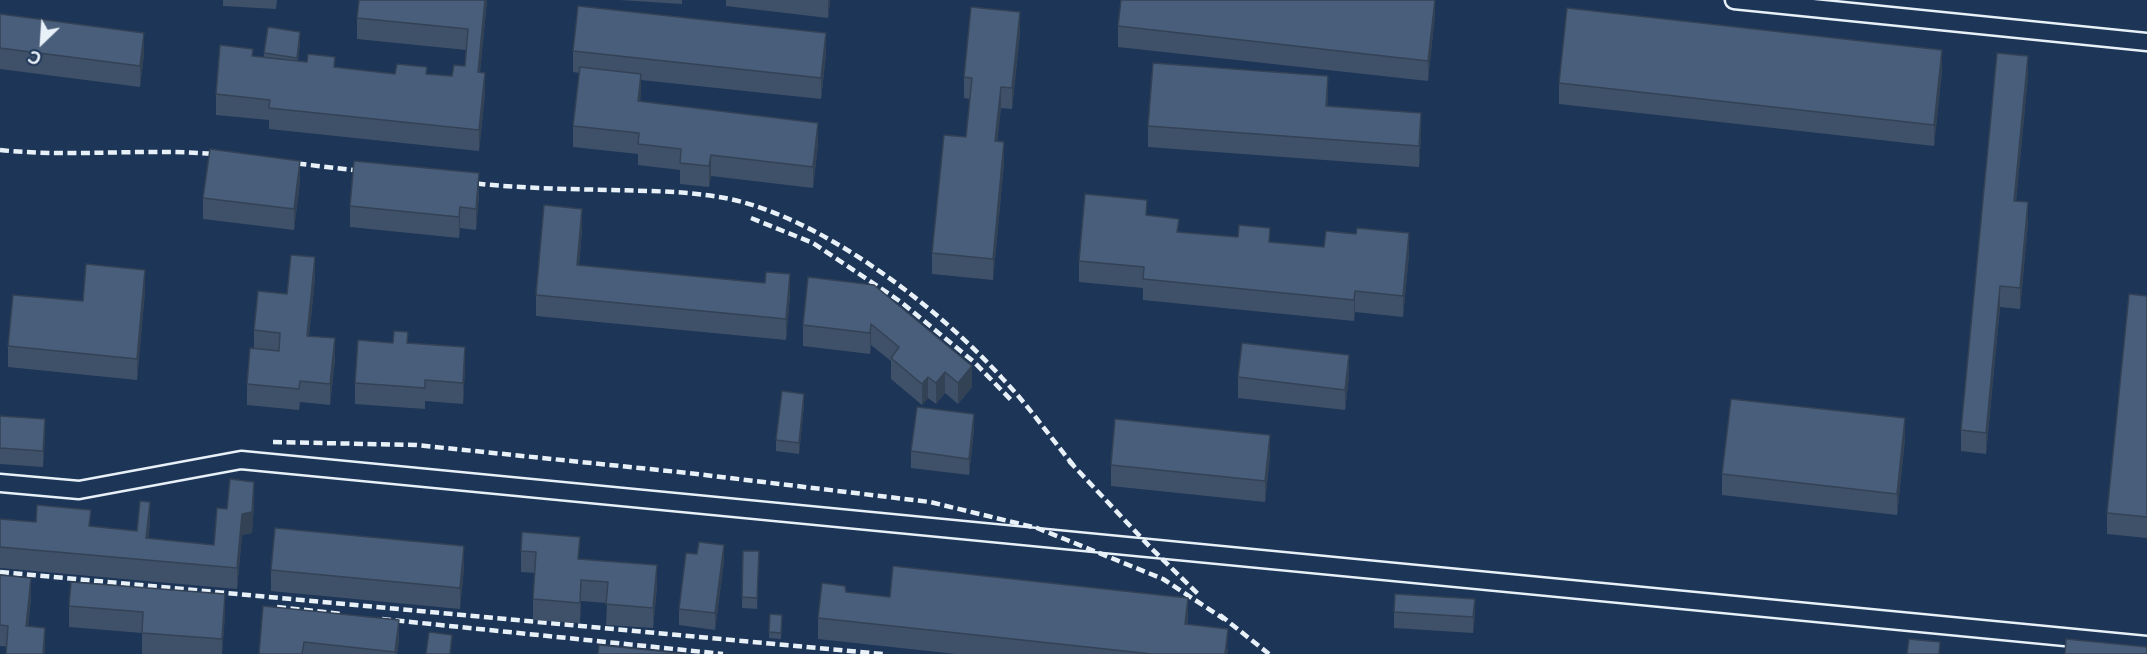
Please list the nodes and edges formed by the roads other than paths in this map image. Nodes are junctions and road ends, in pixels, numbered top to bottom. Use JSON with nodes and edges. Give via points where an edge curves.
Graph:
{"nodes":[{"id":1,"x":1734,"y":0,"type":"edge"},
{"id":2,"x":2147,"y":42,"type":"edge"},
{"id":3,"x":0,"y":483,"type":"edge"},
{"id":4,"x":2147,"y":645,"type":"edge"}],
"edges":[{"from":1,"to":2,"type":"lane"},
{"from":3,"to":4,"type":"lane","via":[[79,490],[241,460]]}]}
